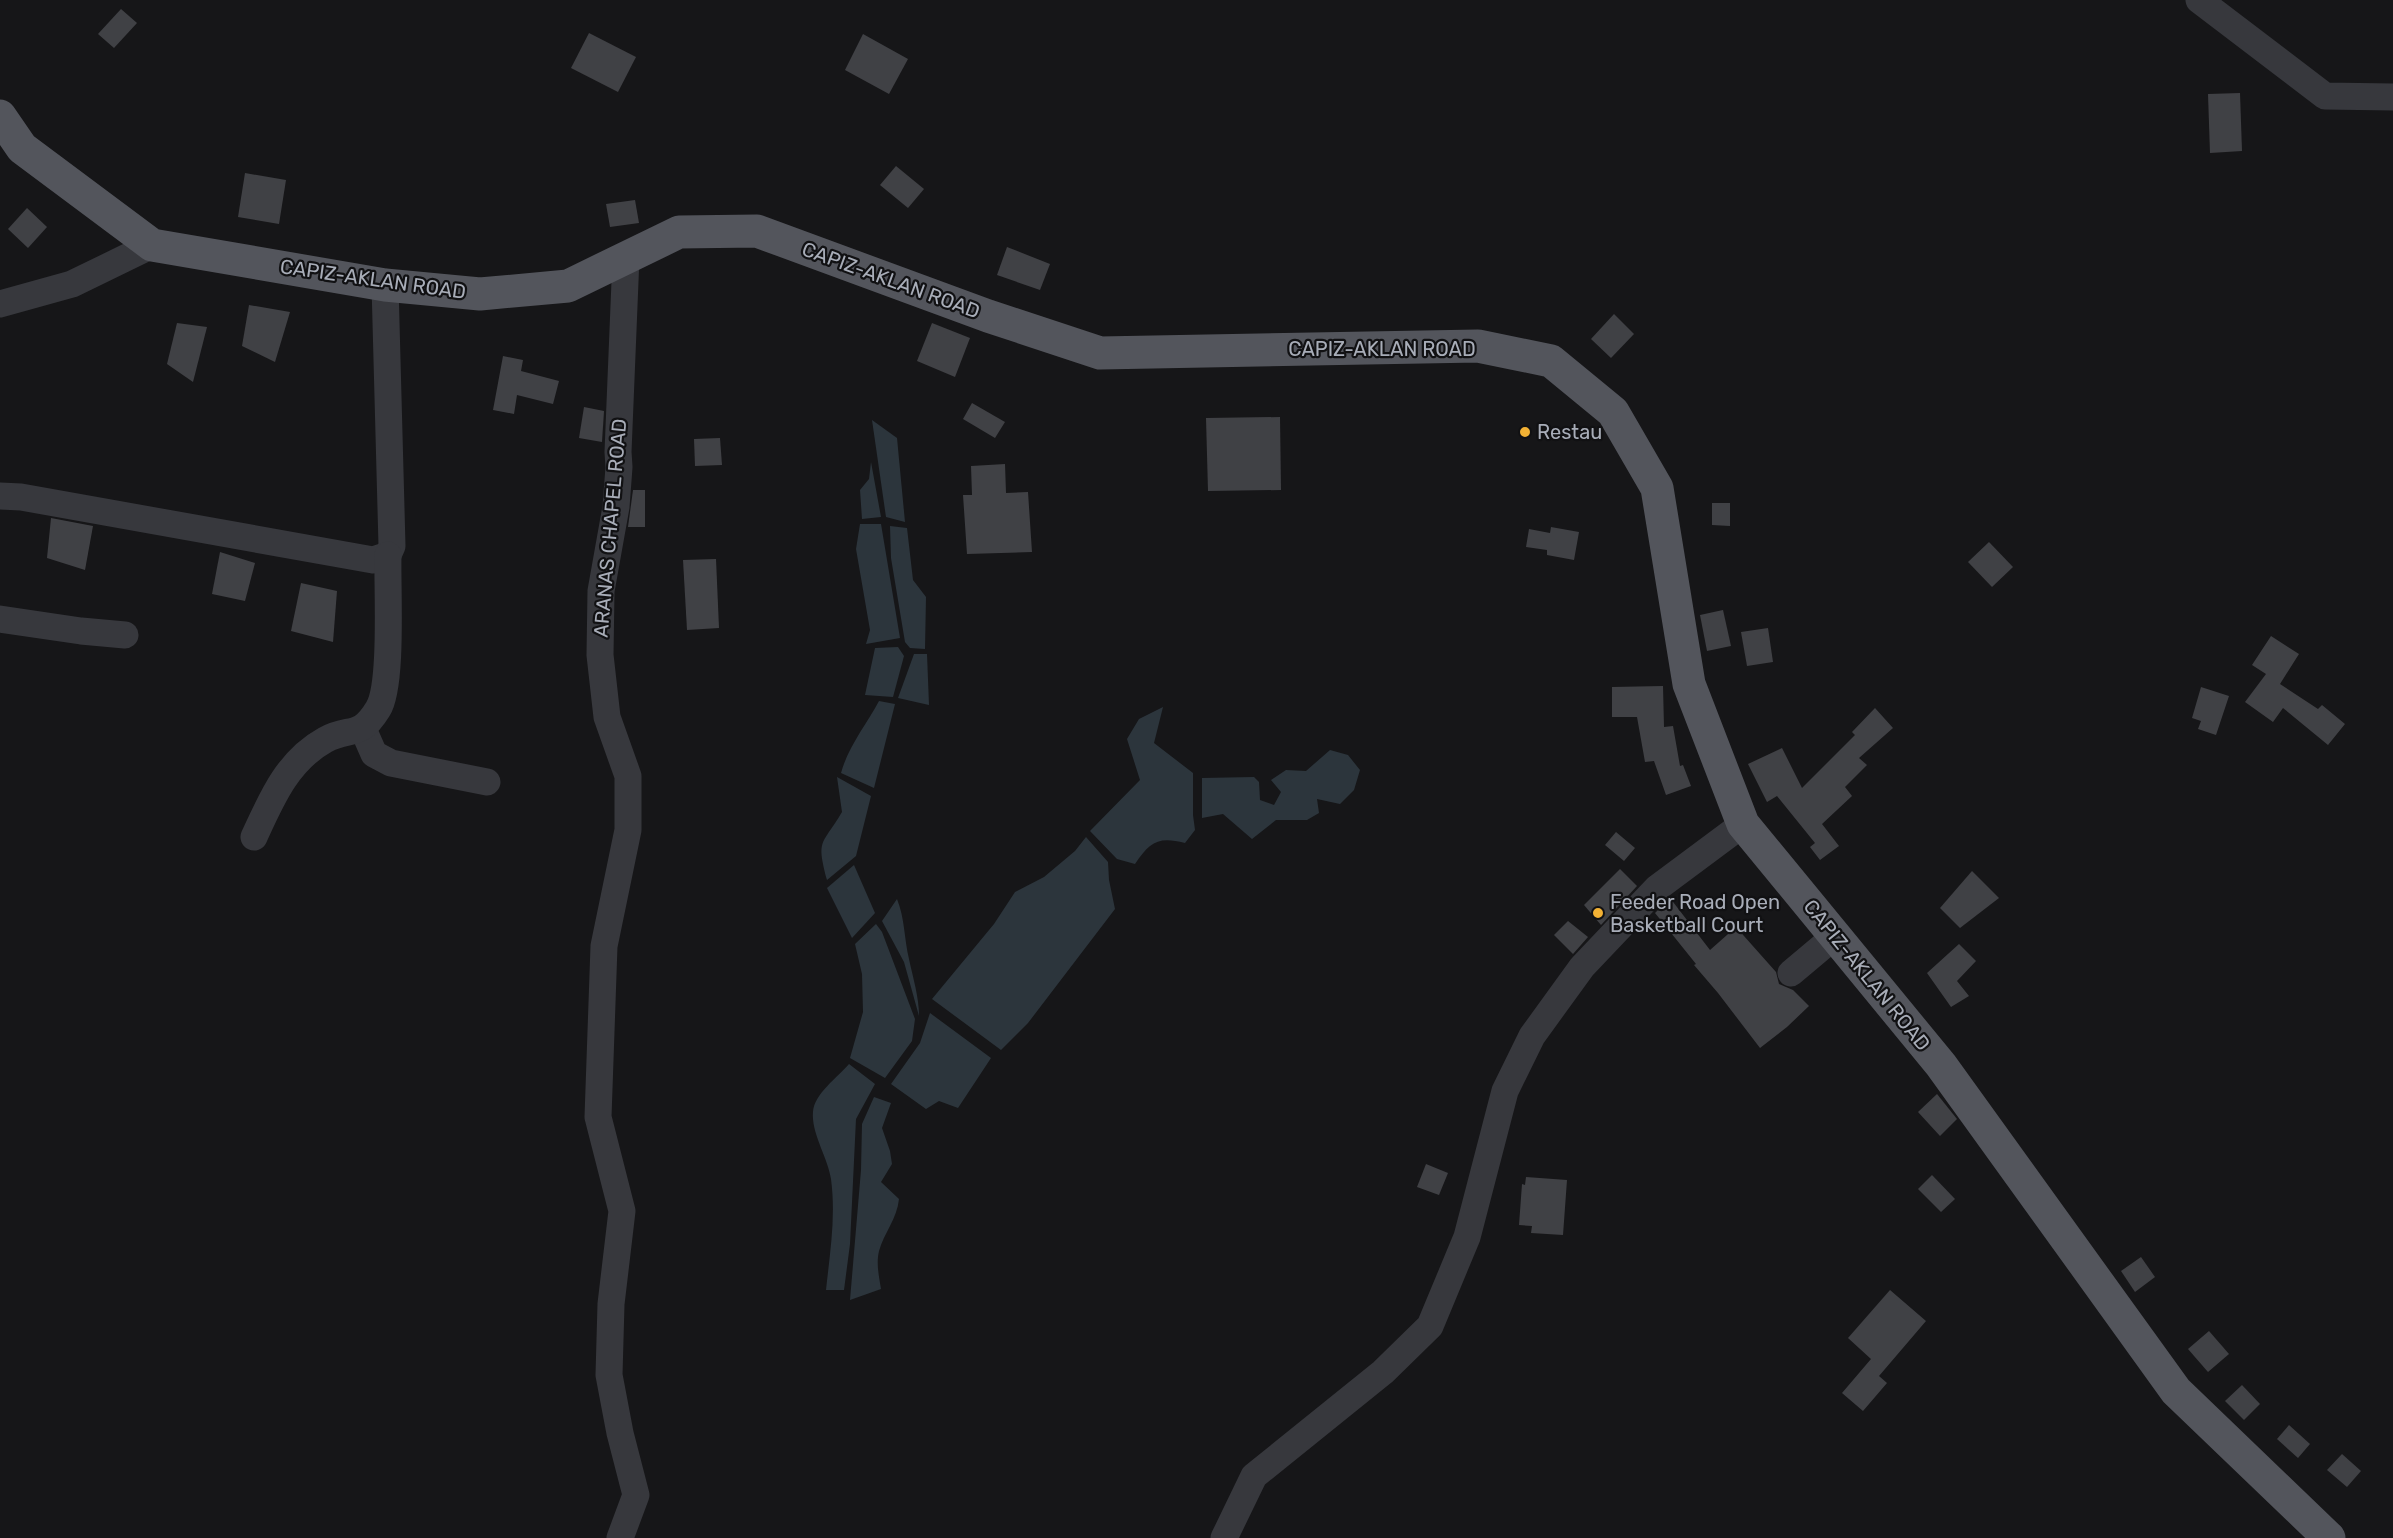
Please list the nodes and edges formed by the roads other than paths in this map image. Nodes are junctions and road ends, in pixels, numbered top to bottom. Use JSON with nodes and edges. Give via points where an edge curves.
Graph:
{"nodes":[{"id":1,"x":2199,"y":0,"type":"edge"},
{"id":2,"x":2393,"y":97,"type":"edge"},
{"id":3,"x":0,"y":116,"type":"edge"},
{"id":4,"x":152,"y":245,"type":"junction"},
{"id":5,"x":626,"y":257,"type":"junction"},
{"id":6,"x":385,"y":285,"type":"junction"},
{"id":7,"x":0,"y":304,"type":"edge"},
{"id":8,"x":0,"y":496,"type":"edge"},
{"id":9,"x":388,"y":555,"type":"junction"},
{"id":10,"x":0,"y":619,"type":"edge"},
{"id":11,"x":125,"y":635,"type":"dead end"},
{"id":12,"x":363,"y":729,"type":"junction"},
{"id":13,"x":487,"y":782,"type":"dead end"},
{"id":14,"x":1743,"y":824,"type":"junction"},
{"id":15,"x":254,"y":837,"type":"dead end"},
{"id":16,"x":1835,"y":936,"type":"junction"},
{"id":17,"x":1791,"y":973,"type":"dead end"},
{"id":18,"x":620,"y":1538,"type":"edge"},
{"id":19,"x":1224,"y":1538,"type":"edge"},
{"id":20,"x":2329,"y":1538,"type":"edge"}],
"edges":[{"from":1,"to":2,"type":"street","via":[[2325,96]]},
{"from":3,"to":4,"type":"main road","name":"CAPIZ-AKLAN ROAD","via":[[22,148]]},
{"from":4,"to":6,"type":"main road","name":"CAPIZ-AKLAN ROAD"},
{"from":4,"to":7,"type":"street","via":[[72,284]]},
{"from":5,"to":6,"type":"main road","name":"CAPIZ-AKLAN ROAD","via":[[568,286],[480,294]]},
{"from":5,"to":14,"type":"main road","name":"CAPIZ-AKLAN ROAD","via":[[679,232],[757,231],[988,316],[1100,352],[1478,346],[1551,361],[1612,412],[1657,488],[1689,684]]},
{"from":5,"to":18,"type":"street","name":"ARANAS CHAPEL ROAD","via":[[619,467],[602,591],[600,655],[607,717],[628,776],[628,830],[604,946],[598,1117],[622,1211],[610,1304],[609,1375],[636,1495]]},
{"from":6,"to":9,"type":"street","via":[[392,546]]},
{"from":8,"to":9,"type":"street","via":[[373,560]]},
{"from":9,"to":12,"type":"street","via":[[386,687],[379,707]]},
{"from":10,"to":11,"type":"street"},
{"from":12,"to":13,"type":"street","via":[[374,754],[391,763]]},
{"from":12,"to":15,"type":"street","via":[[326,739],[291,767],[274,792]]},
{"from":14,"to":16,"type":"main road","name":"CAPIZ-AKLAN ROAD"},
{"from":14,"to":19,"type":"street","via":[[1657,888],[1582,968],[1538,1027],[1504,1091],[1467,1237],[1430,1326],[1383,1372],[1254,1476]]},
{"from":16,"to":17,"type":"street"},
{"from":16,"to":20,"type":"main road","name":"CAPIZ-AKLAN ROAD","via":[[1941,1065],[2175,1391]]}]}
